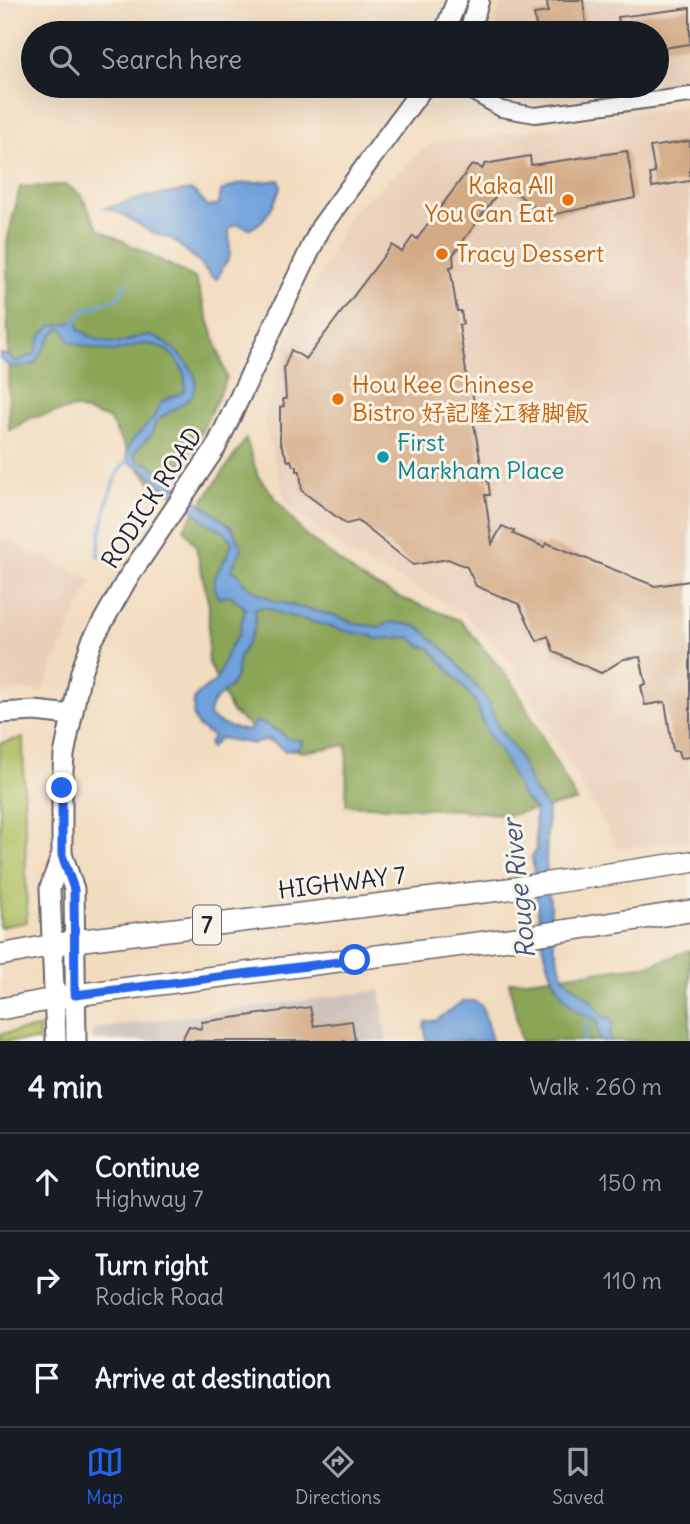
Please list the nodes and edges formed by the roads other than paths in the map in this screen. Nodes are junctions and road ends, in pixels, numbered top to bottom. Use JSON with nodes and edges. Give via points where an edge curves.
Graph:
{"nodes":[{"id":1,"x":457,"y":0,"type":"edge"},
{"id":2,"x":479,"y":0,"type":"edge"},
{"id":3,"x":449,"y":21,"type":"edge"},
{"id":4,"x":473,"y":21,"type":"edge"},
{"id":5,"x":690,"y":95,"type":"edge"},
{"id":6,"x":415,"y":98,"type":"edge"},
{"id":7,"x":482,"y":98,"type":"edge"},
{"id":8,"x":667,"y":98,"type":"edge"},
{"id":9,"x":669,"y":98,"type":"edge"},
{"id":10,"x":0,"y":713,"type":"edge"},
{"id":11,"x":71,"y":715,"type":"junction"},
{"id":12,"x":62,"y":855,"type":"junction"},
{"id":13,"x":690,"y":862,"type":"edge"},
{"id":14,"x":690,"y":911,"type":"edge"},
{"id":15,"x":75,"y":941,"type":"junction"},
{"id":16,"x":53,"y":945,"type":"junction"},
{"id":17,"x":0,"y":955,"type":"edge"},
{"id":18,"x":75,"y":995,"type":"junction"},
{"id":19,"x":54,"y":999,"type":"junction"},
{"id":20,"x":0,"y":1009,"type":"edge"},
{"id":21,"x":56,"y":1041,"type":"edge"},
{"id":22,"x":76,"y":1041,"type":"edge"}],
"edges":[{"from":1,"to":3,"type":"main road"},
{"from":2,"to":4,"type":"main road"},
{"from":5,"to":9,"type":"street"},
{"from":6,"to":11,"type":"main road","name":"RODICK ROAD","via":[[321,227],[207,464],[134,569],[92,641]]},
{"from":7,"to":8,"type":"street","via":[[501,109],[535,115]]},
{"from":10,"to":11,"type":"main road"},
{"from":11,"to":12,"type":"main road","name":"RODICK ROAD","via":[[62,777]]},
{"from":12,"to":15,"type":"main road","name":"RODICK ROAD","via":[[74,889]]},
{"from":12,"to":16,"type":"main road","name":"RODICK ROAD","via":[[50,888]]},
{"from":13,"to":15,"type":"main road","name":"HIGHWAY 7","number":"7","via":[[508,889]]},
{"from":14,"to":18,"type":"main road","number":"7"},
{"from":15,"to":16,"type":"main road","name":"HIGHWAY 7","number":"7"},
{"from":15,"to":18,"type":"main road","name":"RODICK ROAD"},
{"from":16,"to":17,"type":"main road","name":"HIGHWAY 7","number":"7"},
{"from":16,"to":19,"type":"main road","name":"RODICK ROAD"},
{"from":18,"to":19,"type":"main road","number":"7"},
{"from":18,"to":22,"type":"main road","name":"RODICK ROAD"},
{"from":19,"to":20,"type":"main road","number":"7"},
{"from":19,"to":21,"type":"main road","name":"RODICK ROAD"}]}
